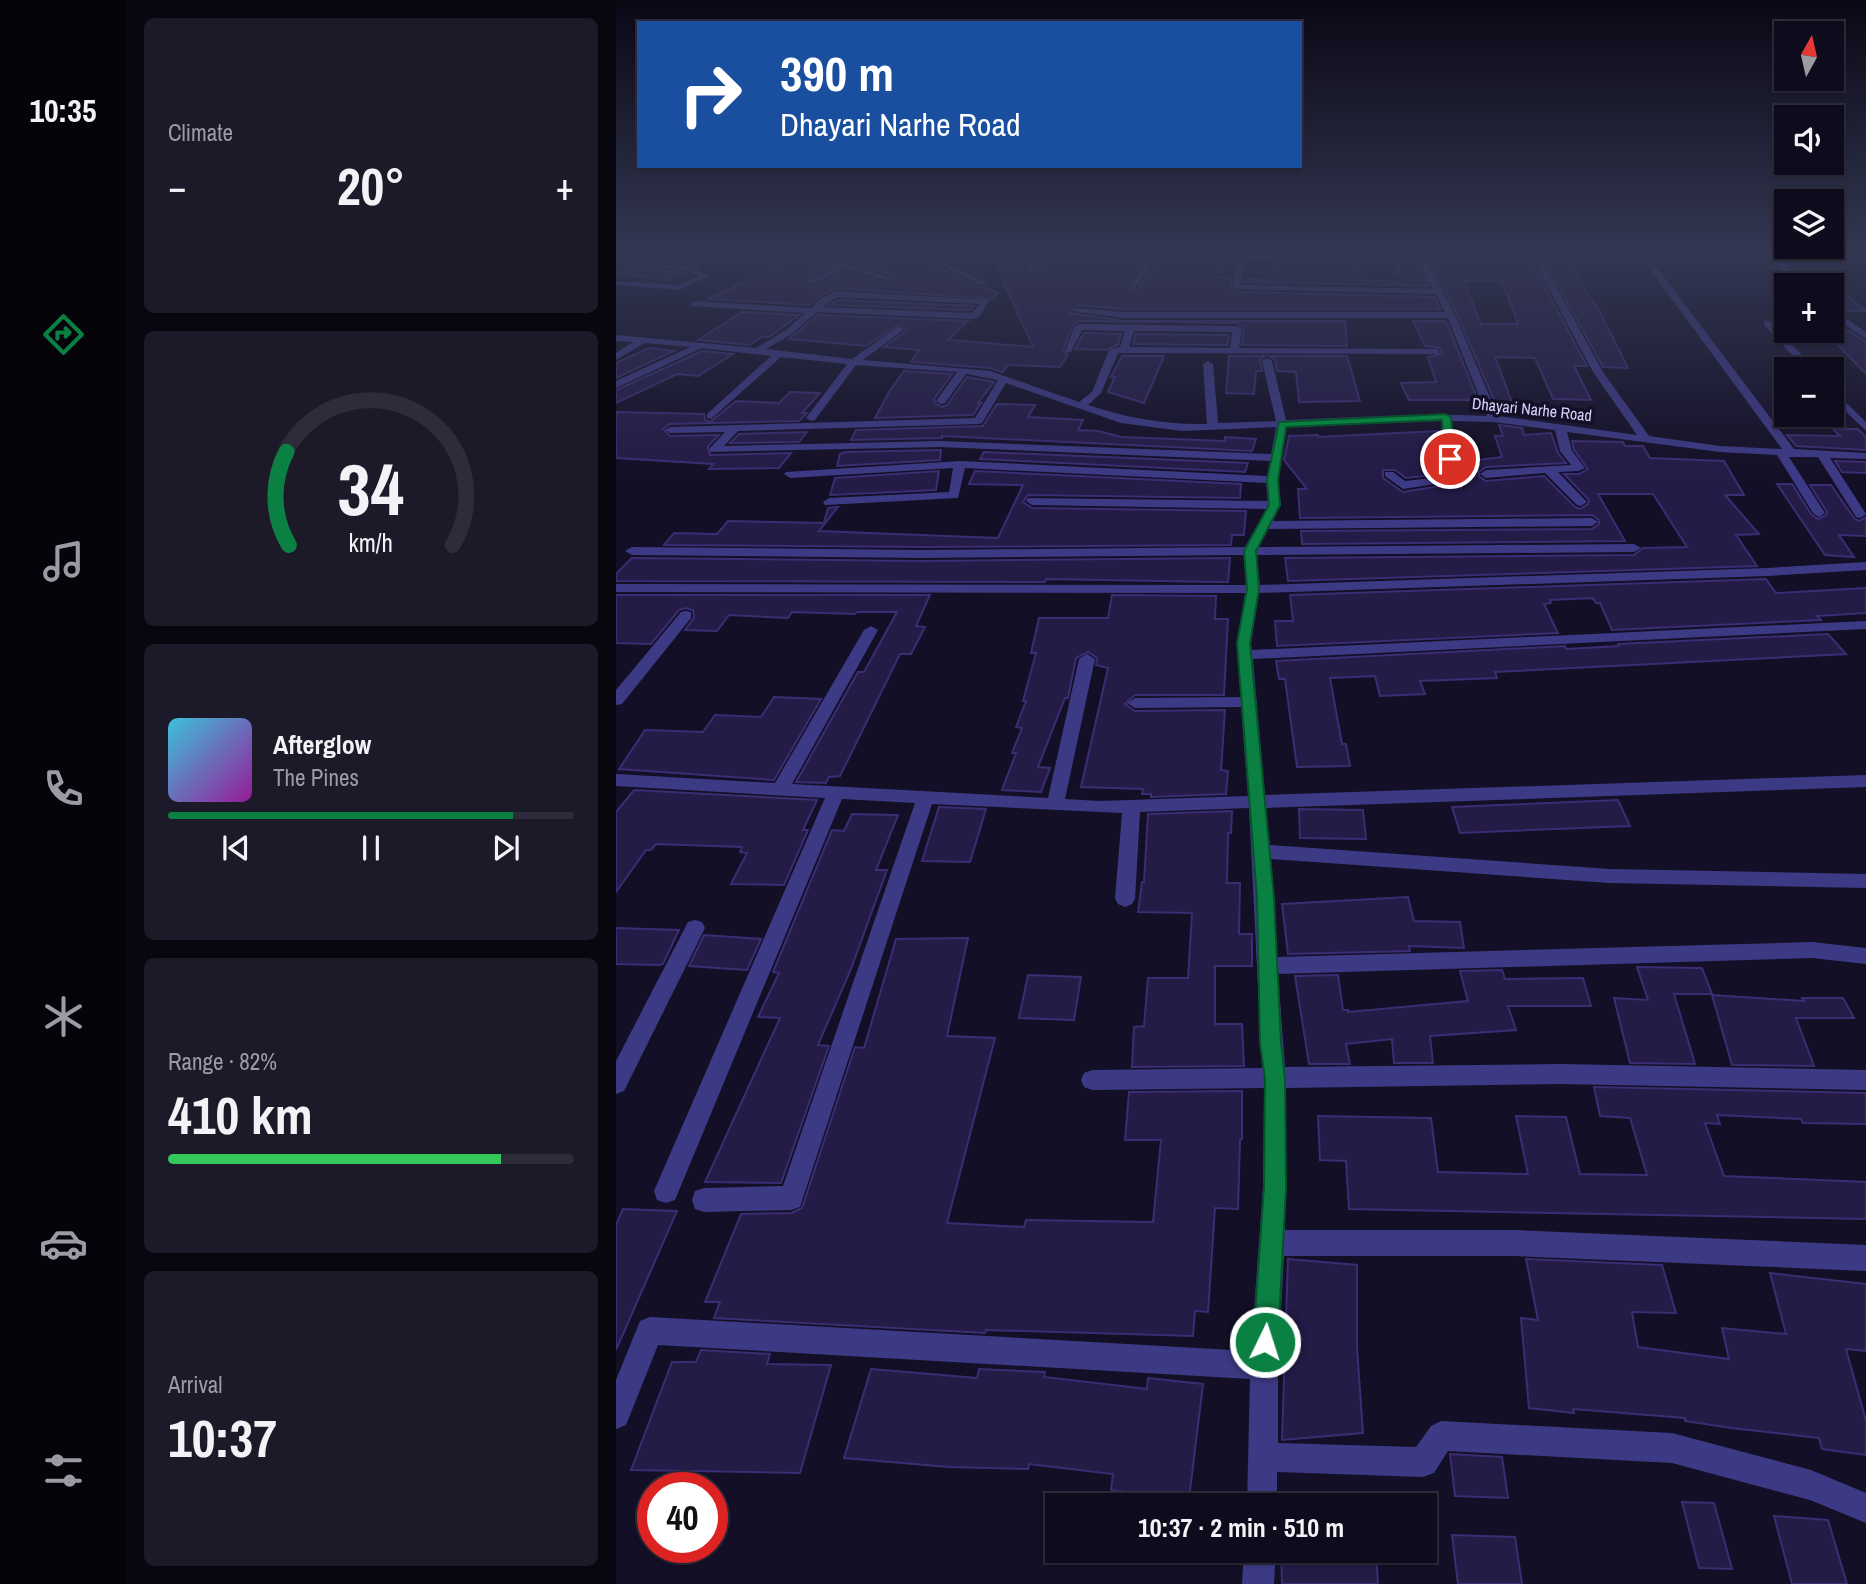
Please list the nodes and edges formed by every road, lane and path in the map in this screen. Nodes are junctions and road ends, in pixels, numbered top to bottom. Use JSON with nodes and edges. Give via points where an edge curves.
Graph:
{"nodes":[{"id":1,"x":795,"y":327,"type":"edge"},
{"id":2,"x":1456,"y":327,"type":"edge"},
{"id":3,"x":1574,"y":327,"type":"edge"},
{"id":4,"x":1695,"y":327,"type":"edge"},
{"id":5,"x":1771,"y":327,"type":"edge"},
{"id":6,"x":1130,"y":328,"type":"junction"},
{"id":7,"x":899,"y":330,"type":"dead end"},
{"id":8,"x":616,"y":338,"type":"edge"},
{"id":9,"x":643,"y":340,"type":"junction"},
{"id":10,"x":704,"y":344,"type":"junction"},
{"id":11,"x":760,"y":349,"type":"junction"},
{"id":12,"x":1068,"y":349,"type":"dead end"},
{"id":13,"x":1124,"y":350,"type":"junction"},
{"id":14,"x":1234,"y":351,"type":"junction"},
{"id":15,"x":781,"y":352,"type":"junction"},
{"id":16,"x":1436,"y":352,"type":"dead end"},
{"id":17,"x":616,"y":357,"type":"edge"},
{"id":18,"x":1799,"y":357,"type":"edge"},
{"id":19,"x":1267,"y":361,"type":"dead end"},
{"id":20,"x":853,"y":362,"type":"junction"},
{"id":21,"x":1208,"y":364,"type":"dead end"},
{"id":22,"x":964,"y":370,"type":"junction"},
{"id":23,"x":1004,"y":379,"type":"junction"},
{"id":24,"x":616,"y":385,"type":"edge"},
{"id":25,"x":941,"y":401,"type":"dead end"},
{"id":26,"x":1844,"y":405,"type":"edge"},
{"id":27,"x":1080,"y":406,"type":"junction"},
{"id":28,"x":711,"y":416,"type":"dead end"},
{"id":29,"x":1446,"y":417,"type":"junction"},
{"id":30,"x":811,"y":418,"type":"dead end"},
{"id":31,"x":1494,"y":419,"type":"junction"},
{"id":32,"x":1282,"y":424,"type":"junction"},
{"id":33,"x":1560,"y":427,"type":"junction"},
{"id":34,"x":735,"y":428,"type":"junction"},
{"id":35,"x":1213,"y":428,"type":"junction"},
{"id":36,"x":1866,"y":428,"type":"edge"},
{"id":37,"x":670,"y":429,"type":"dead end"},
{"id":38,"x":1646,"y":440,"type":"junction"},
{"id":39,"x":1786,"y":453,"type":"junction"},
{"id":40,"x":1823,"y":456,"type":"junction"},
{"id":41,"x":1866,"y":456,"type":"edge"},
{"id":42,"x":1276,"y":458,"type":"junction"},
{"id":43,"x":960,"y":464,"type":"junction"},
{"id":44,"x":1548,"y":470,"type":"junction"},
{"id":45,"x":790,"y":474,"type":"dead end"},
{"id":46,"x":1389,"y":474,"type":"dead end"},
{"id":47,"x":1486,"y":474,"type":"dead end"},
{"id":48,"x":1272,"y":480,"type":"junction"},
{"id":49,"x":1032,"y":501,"type":"dead end"},
{"id":50,"x":828,"y":502,"type":"dead end"},
{"id":51,"x":1581,"y":502,"type":"dead end"},
{"id":52,"x":1275,"y":505,"type":"junction"},
{"id":53,"x":1819,"y":513,"type":"dead end"},
{"id":54,"x":1860,"y":514,"type":"dead end"},
{"id":55,"x":1592,"y":523,"type":"dead end"},
{"id":56,"x":1264,"y":525,"type":"junction"},
{"id":57,"x":1634,"y":548,"type":"dead end"},
{"id":58,"x":632,"y":551,"type":"dead end"},
{"id":59,"x":1250,"y":551,"type":"junction"},
{"id":60,"x":1866,"y":566,"type":"edge"},
{"id":61,"x":616,"y":588,"type":"edge"},
{"id":62,"x":1253,"y":589,"type":"junction"},
{"id":63,"x":686,"y":615,"type":"dead end"},
{"id":64,"x":1866,"y":625,"type":"edge"},
{"id":65,"x":871,"y":630,"type":"dead end"},
{"id":66,"x":1245,"y":655,"type":"junction"},
{"id":67,"x":1087,"y":659,"type":"dead end"},
{"id":68,"x":616,"y":699,"type":"edge"},
{"id":69,"x":1248,"y":702,"type":"junction"},
{"id":70,"x":1135,"y":703,"type":"dead end"},
{"id":71,"x":1866,"y":781,"type":"edge"},
{"id":72,"x":617,"y":782,"type":"edge"},
{"id":73,"x":779,"y":790,"type":"junction"},
{"id":74,"x":835,"y":794,"type":"junction"},
{"id":75,"x":925,"y":798,"type":"junction"},
{"id":76,"x":1257,"y":803,"type":"junction"},
{"id":77,"x":1055,"y":805,"type":"junction"},
{"id":78,"x":1131,"y":806,"type":"junction"},
{"id":79,"x":1261,"y":851,"type":"junction"},
{"id":80,"x":1866,"y":881,"type":"edge"},
{"id":81,"x":1125,"y":898,"type":"dead end"},
{"id":82,"x":695,"y":928,"type":"dead end"},
{"id":83,"x":1866,"y":956,"type":"edge"},
{"id":84,"x":1268,"y":966,"type":"junction"},
{"id":85,"x":1275,"y":1079,"type":"junction"},
{"id":86,"x":1092,"y":1080,"type":"dead end"},
{"id":87,"x":1866,"y":1080,"type":"edge"},
{"id":88,"x":616,"y":1084,"type":"edge"},
{"id":89,"x":666,"y":1191,"type":"dead end"},
{"id":90,"x":704,"y":1200,"type":"dead end"},
{"id":91,"x":1273,"y":1243,"type":"junction"},
{"id":92,"x":1866,"y":1258,"type":"edge"},
{"id":93,"x":1264,"y":1366,"type":"junction"},
{"id":94,"x":616,"y":1415,"type":"edge"},
{"id":95,"x":1264,"y":1457,"type":"junction"},
{"id":96,"x":1262,"y":1493,"type":"edge"},
{"id":97,"x":1866,"y":1508,"type":"edge"},
{"id":98,"x":1259,"y":1563,"type":"edge"},
{"id":99,"x":1258,"y":1584,"type":"edge"}],
"edges":[{"from":1,"to":11,"type":"street"},
{"from":2,"to":31,"type":"street"},
{"from":3,"to":38,"type":"street","via":[[1598,372]]},
{"from":4,"to":39,"type":"street"},
{"from":5,"to":18,"type":"street"},
{"from":6,"to":12,"type":"street","via":[[1079,327]]},
{"from":6,"to":13,"type":"street"},
{"from":6,"to":14,"type":"street","via":[[1237,329]]},
{"from":7,"to":20,"type":"street"},
{"from":8,"to":9,"type":"street","name":"Dhayari Narhe Road"},
{"from":9,"to":10,"type":"street","name":"Dhayari Narhe Road"},
{"from":9,"to":17,"type":"street"},
{"from":10,"to":11,"type":"street","name":"Dhayari Narhe Road"},
{"from":10,"to":24,"type":"street"},
{"from":11,"to":15,"type":"street","name":"Dhayari Narhe Road"},
{"from":13,"to":14,"type":"street"},
{"from":13,"to":27,"type":"street","via":[[1114,350],[1096,393]]},
{"from":14,"to":16,"type":"street"},
{"from":15,"to":20,"type":"street","name":"Dhayari Narhe Road"},
{"from":15,"to":28,"type":"street"},
{"from":19,"to":32,"type":"street"},
{"from":20,"to":22,"type":"street","name":"Dhayari Narhe Road"},
{"from":20,"to":30,"type":"street"},
{"from":21,"to":35,"type":"street"},
{"from":22,"to":23,"type":"street","name":"Dhayari Narhe Road"},
{"from":22,"to":25,"type":"street"},
{"from":23,"to":27,"type":"street","name":"Dhayari Narhe Road"},
{"from":23,"to":34,"type":"street","via":[[978,421]]},
{"from":26,"to":36,"type":"street"},
{"from":27,"to":35,"type":"street","name":"Dhayari Narhe Road","via":[[1157,426]]},
{"from":29,"to":31,"type":"street","name":"Dhayari Narhe Road"},
{"from":29,"to":32,"type":"street","name":"Dhayari Narhe Road"},
{"from":29,"to":46,"type":"street","via":[[1450,459],[1465,477],[1403,485]]},
{"from":31,"to":33,"type":"street","name":"Dhayari Narhe Road"},
{"from":32,"to":35,"type":"street","name":"Dhayari Narhe Road"},
{"from":32,"to":42,"type":"street"},
{"from":33,"to":38,"type":"street","name":"Dhayari Narhe Road"},
{"from":33,"to":44,"type":"street","via":[[1566,451],[1579,468]]},
{"from":34,"to":37,"type":"street"},
{"from":34,"to":42,"type":"street","via":[[714,450],[940,444]]},
{"from":38,"to":39,"type":"street","name":"Dhayari Narhe Road"},
{"from":39,"to":40,"type":"street","name":"Dhayari Narhe Road"},
{"from":39,"to":53,"type":"street"},
{"from":40,"to":41,"type":"street","name":"Dhayari Narhe Road"},
{"from":40,"to":54,"type":"street"},
{"from":42,"to":48,"type":"street"},
{"from":43,"to":45,"type":"street"},
{"from":43,"to":48,"type":"street"},
{"from":43,"to":50,"type":"street","via":[[954,495]]},
{"from":44,"to":47,"type":"street"},
{"from":44,"to":51,"type":"street"},
{"from":48,"to":52,"type":"street"},
{"from":49,"to":52,"type":"street"},
{"from":52,"to":56,"type":"street"},
{"from":55,"to":56,"type":"street"},
{"from":56,"to":59,"type":"street"},
{"from":57,"to":59,"type":"street"},
{"from":58,"to":59,"type":"street"},
{"from":59,"to":62,"type":"street"},
{"from":60,"to":62,"type":"street"},
{"from":61,"to":62,"type":"street"},
{"from":62,"to":66,"type":"street"},
{"from":63,"to":68,"type":"street"},
{"from":64,"to":66,"type":"street"},
{"from":65,"to":73,"type":"street"},
{"from":66,"to":69,"type":"street"},
{"from":67,"to":77,"type":"street"},
{"from":69,"to":70,"type":"street"},
{"from":69,"to":76,"type":"street"},
{"from":71,"to":76,"type":"street"},
{"from":72,"to":73,"type":"street"},
{"from":73,"to":74,"type":"street"},
{"from":74,"to":75,"type":"street"},
{"from":74,"to":89,"type":"street"},
{"from":75,"to":77,"type":"street"},
{"from":75,"to":90,"type":"street","via":[[791,1198]]},
{"from":76,"to":78,"type":"street"},
{"from":76,"to":79,"type":"street"},
{"from":77,"to":78,"type":"street"},
{"from":78,"to":81,"type":"street"},
{"from":79,"to":80,"type":"street","via":[[1610,876]]},
{"from":79,"to":84,"type":"street"},
{"from":82,"to":88,"type":"street"},
{"from":83,"to":84,"type":"street","via":[[1812,950]]},
{"from":84,"to":85,"type":"street"},
{"from":85,"to":86,"type":"street"},
{"from":85,"to":87,"type":"street","via":[[1561,1074]]},
{"from":85,"to":91,"type":"street"},
{"from":91,"to":92,"type":"street","via":[[1515,1243]]},
{"from":91,"to":93,"type":"street"},
{"from":93,"to":94,"type":"street","via":[[650,1331]]},
{"from":93,"to":95,"type":"street"},
{"from":95,"to":96,"type":"street"},
{"from":95,"to":97,"type":"street","via":[[1423,1462],[1441,1436],[1672,1448],[1811,1485]]},
{"from":98,"to":99,"type":"street"}]}
